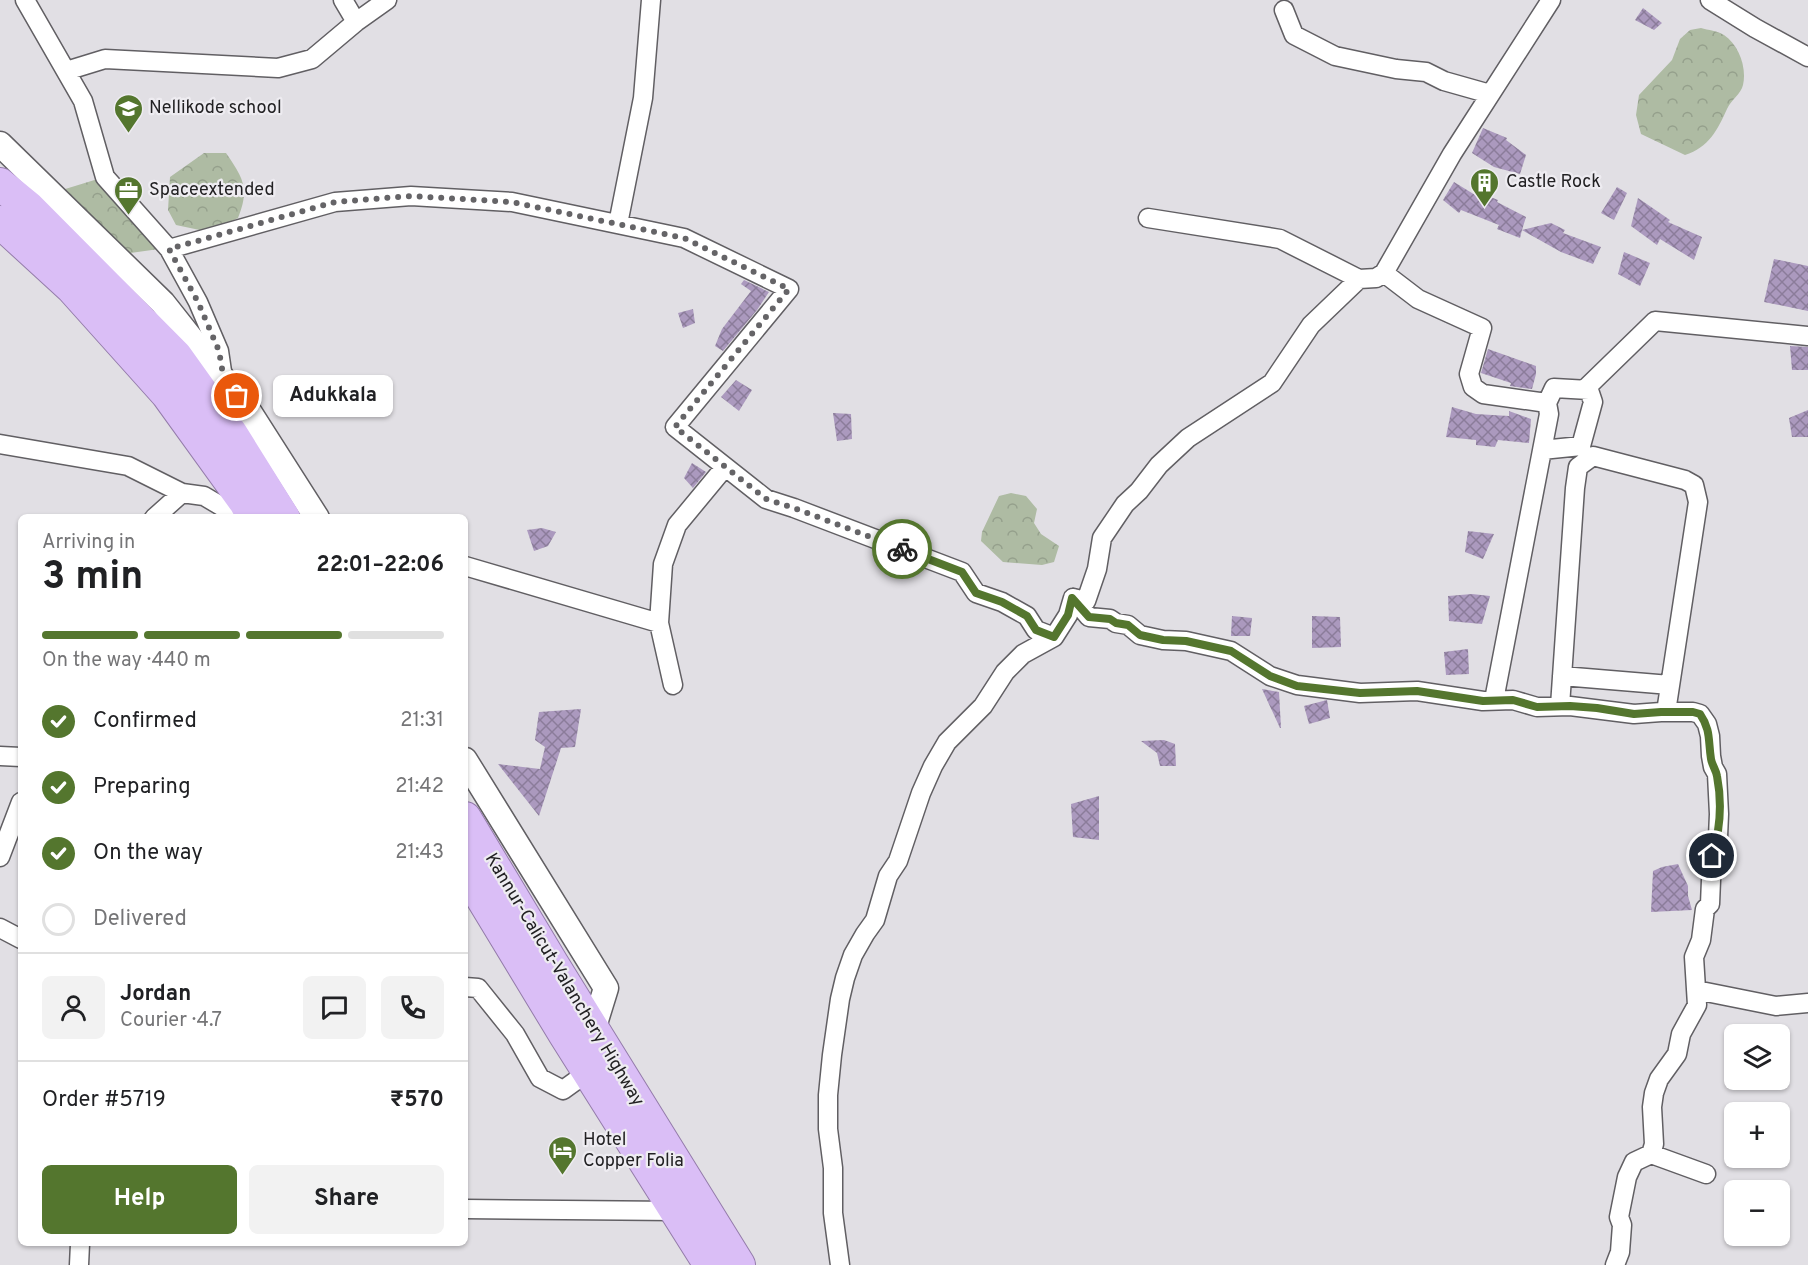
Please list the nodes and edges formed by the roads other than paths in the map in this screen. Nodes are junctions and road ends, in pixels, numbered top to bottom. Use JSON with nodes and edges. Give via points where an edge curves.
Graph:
{"nodes":[{"id":1,"x":25,"y":0,"type":"edge"},
{"id":2,"x":343,"y":0,"type":"edge"},
{"id":3,"x":387,"y":0,"type":"edge"},
{"id":4,"x":651,"y":0,"type":"edge"},
{"id":5,"x":1551,"y":0,"type":"edge"},
{"id":6,"x":1710,"y":0,"type":"edge"},
{"id":7,"x":1284,"y":10,"type":"dead end"},
{"id":8,"x":356,"y":22,"type":"junction"},
{"id":9,"x":1808,"y":57,"type":"edge"},
{"id":10,"x":66,"y":71,"type":"junction"},
{"id":11,"x":1490,"y":94,"type":"junction"},
{"id":12,"x":0,"y":144,"type":"edge"},
{"id":13,"x":0,"y":184,"type":"edge"},
{"id":14,"x":1148,"y":218,"type":"dead end"},
{"id":15,"x":0,"y":222,"type":"edge"},
{"id":16,"x":618,"y":224,"type":"junction"},
{"id":17,"x":169,"y":249,"type":"junction"},
{"id":18,"x":1384,"y":273,"type":"junction"},
{"id":19,"x":1359,"y":279,"type":"junction"},
{"id":20,"x":1808,"y":336,"type":"edge"},
{"id":21,"x":224,"y":380,"type":"junction"},
{"id":22,"x":1584,"y":390,"type":"junction"},
{"id":23,"x":1547,"y":403,"type":"junction"},
{"id":24,"x":0,"y":444,"type":"edge"},
{"id":25,"x":1542,"y":450,"type":"junction"},
{"id":26,"x":725,"y":467,"type":"junction"},
{"id":27,"x":182,"y":493,"type":"junction"},
{"id":28,"x":158,"y":514,"type":"edge"},
{"id":29,"x":232,"y":514,"type":"edge"},
{"id":30,"x":252,"y":514,"type":"edge"},
{"id":31,"x":282,"y":514,"type":"edge"},
{"id":32,"x":313,"y":514,"type":"edge"},
{"id":33,"x":468,"y":567,"type":"edge"},
{"id":34,"x":1072,"y":598,"type":"junction"},
{"id":35,"x":659,"y":623,"type":"junction"},
{"id":36,"x":1054,"y":637,"type":"junction"},
{"id":37,"x":1562,"y":676,"type":"junction"},
{"id":38,"x":1670,"y":685,"type":"junction"},
{"id":39,"x":673,"y":686,"type":"dead end"},
{"id":40,"x":1494,"y":700,"type":"junction"},
{"id":41,"x":1560,"y":706,"type":"junction"},
{"id":42,"x":1665,"y":712,"type":"junction"},
{"id":43,"x":0,"y":756,"type":"edge"},
{"id":44,"x":18,"y":757,"type":"edge"},
{"id":45,"x":468,"y":765,"type":"edge"},
{"id":46,"x":18,"y":809,"type":"edge"},
{"id":47,"x":468,"y":823,"type":"edge"},
{"id":48,"x":0,"y":857,"type":"edge"},
{"id":49,"x":468,"y":875,"type":"edge"},
{"id":50,"x":0,"y":928,"type":"edge"},
{"id":51,"x":18,"y":937,"type":"edge"},
{"id":52,"x":468,"y":987,"type":"edge"},
{"id":53,"x":1696,"y":990,"type":"junction"},
{"id":54,"x":1808,"y":1003,"type":"edge"},
{"id":55,"x":593,"y":1030,"type":"junction"},
{"id":56,"x":588,"y":1072,"type":"junction"},
{"id":57,"x":1651,"y":1154,"type":"junction"},
{"id":58,"x":1706,"y":1174,"type":"dead end"},
{"id":59,"x":468,"y":1209,"type":"edge"},
{"id":60,"x":676,"y":1211,"type":"junction"},
{"id":61,"x":80,"y":1246,"type":"edge"},
{"id":62,"x":79,"y":1265,"type":"edge"},
{"id":63,"x":710,"y":1265,"type":"edge"},
{"id":64,"x":739,"y":1265,"type":"edge"},
{"id":65,"x":840,"y":1265,"type":"edge"},
{"id":66,"x":1615,"y":1265,"type":"edge"}],
"edges":[{"from":1,"to":10,"type":"street"},
{"from":2,"to":8,"type":"street"},
{"from":3,"to":8,"type":"street"},
{"from":4,"to":16,"type":"street","via":[[643,98]]},
{"from":5,"to":11,"type":"street"},
{"from":6,"to":9,"type":"street"},
{"from":7,"to":11,"type":"street","via":[[1294,35],[1335,56],[1426,72]]},
{"from":8,"to":10,"type":"street","via":[[312,59],[278,68],[105,60]]},
{"from":10,"to":17,"type":"street","via":[[83,101],[105,177]]},
{"from":11,"to":18,"type":"street"},
{"from":12,"to":21,"type":"street","via":[[163,303]]},
{"from":13,"to":31,"type":"highway","via":[[28,207],[176,356]]},
{"from":14,"to":19,"type":"street","via":[[1280,239]]},
{"from":15,"to":30,"type":"highway","via":[[72,288],[166,394]]},
{"from":16,"to":17,"type":"street","via":[[512,202],[411,196],[335,202]]},
{"from":16,"to":26,"type":"street","via":[[684,238],[789,289],[675,427]]},
{"from":17,"to":21,"type":"street","via":[[219,351]]},
{"from":18,"to":19,"type":"street"},
{"from":18,"to":23,"type":"street","via":[[1418,299],[1482,328],[1469,374],[1473,387],[1484,394]]},
{"from":19,"to":34,"type":"street","via":[[1311,325],[1272,383],[1188,438],[1159,465],[1102,538],[1086,601]]},
{"from":20,"to":22,"type":"street","via":[[1655,321]]},
{"from":21,"to":32,"type":"street","via":[[250,413]]},
{"from":22,"to":23,"type":"street","via":[[1554,388]]},
{"from":22,"to":25,"type":"street","via":[[1589,390],[1593,402],[1581,446]]},
{"from":23,"to":25,"type":"street","via":[[1549,414]]},
{"from":24,"to":27,"type":"street","via":[[128,466]]},
{"from":25,"to":40,"type":"street"},
{"from":26,"to":35,"type":"street","via":[[677,525],[663,564]]},
{"from":26,"to":36,"type":"street","via":[[766,499],[962,572],[976,593],[1027,616],[1036,630]]},
{"from":27,"to":28,"type":"street"},
{"from":27,"to":29,"type":"street","via":[[204,496]]},
{"from":33,"to":35,"type":"street"},
{"from":34,"to":36,"type":"street","via":[[1068,615]]},
{"from":34,"to":40,"type":"street","via":[[1089,617],[1128,625],[1140,635],[1231,651],[1270,676],[1297,686],[1360,693],[1417,691]]},
{"from":35,"to":39,"type":"street"},
{"from":36,"to":65,"type":"street","via":[[1023,654],[1005,672],[983,706],[942,750],[921,793],[898,861],[888,876],[875,920],[853,956],[845,978],[828,1095],[833,1213]]},
{"from":37,"to":38,"type":"street"},
{"from":37,"to":38,"type":"street","via":[[1575,488],[1578,467],[1593,456],[1694,485],[1698,502]]},
{"from":37,"to":41,"type":"street"},
{"from":38,"to":42,"type":"street"},
{"from":40,"to":41,"type":"street","via":[[1513,700],[1537,707]]},
{"from":41,"to":42,"type":"street","via":[[1634,714]]},
{"from":42,"to":53,"type":"street","via":[[1700,714],[1707,724],[1717,774],[1718,837],[1712,856],[1710,904],[1705,909],[1701,940],[1694,957]]},
{"from":43,"to":44,"type":"street"},
{"from":45,"to":55,"type":"street","via":[[606,988]]},
{"from":46,"to":48,"type":"street"},
{"from":47,"to":55,"type":"highway","name":"Kannur-Calicut-Valanchery Highway"},
{"from":49,"to":56,"type":"highway","name":"Kannur-Calicut-Valanchery Highway"},
{"from":50,"to":51,"type":"street"},
{"from":52,"to":56,"type":"street","via":[[478,988],[515,1034],[540,1078],[563,1090]]},
{"from":53,"to":54,"type":"street","via":[[1776,1006]]},
{"from":53,"to":57,"type":"street","via":[[1694,1013],[1682,1034],[1677,1054],[1654,1093]]},
{"from":55,"to":64,"type":"highway","name":"Kannur-Calicut-Valanchery Highway"},
{"from":56,"to":60,"type":"highway","name":"Kannur-Calicut-Valanchery Highway"},
{"from":57,"to":58,"type":"street"},
{"from":57,"to":66,"type":"street","via":[[1634,1162],[1627,1177],[1619,1217],[1620,1251]]},
{"from":59,"to":60,"type":"street"},
{"from":60,"to":63,"type":"highway","name":"Kannur-Calicut-Valanchery Highway"},
{"from":61,"to":62,"type":"street"}]}
